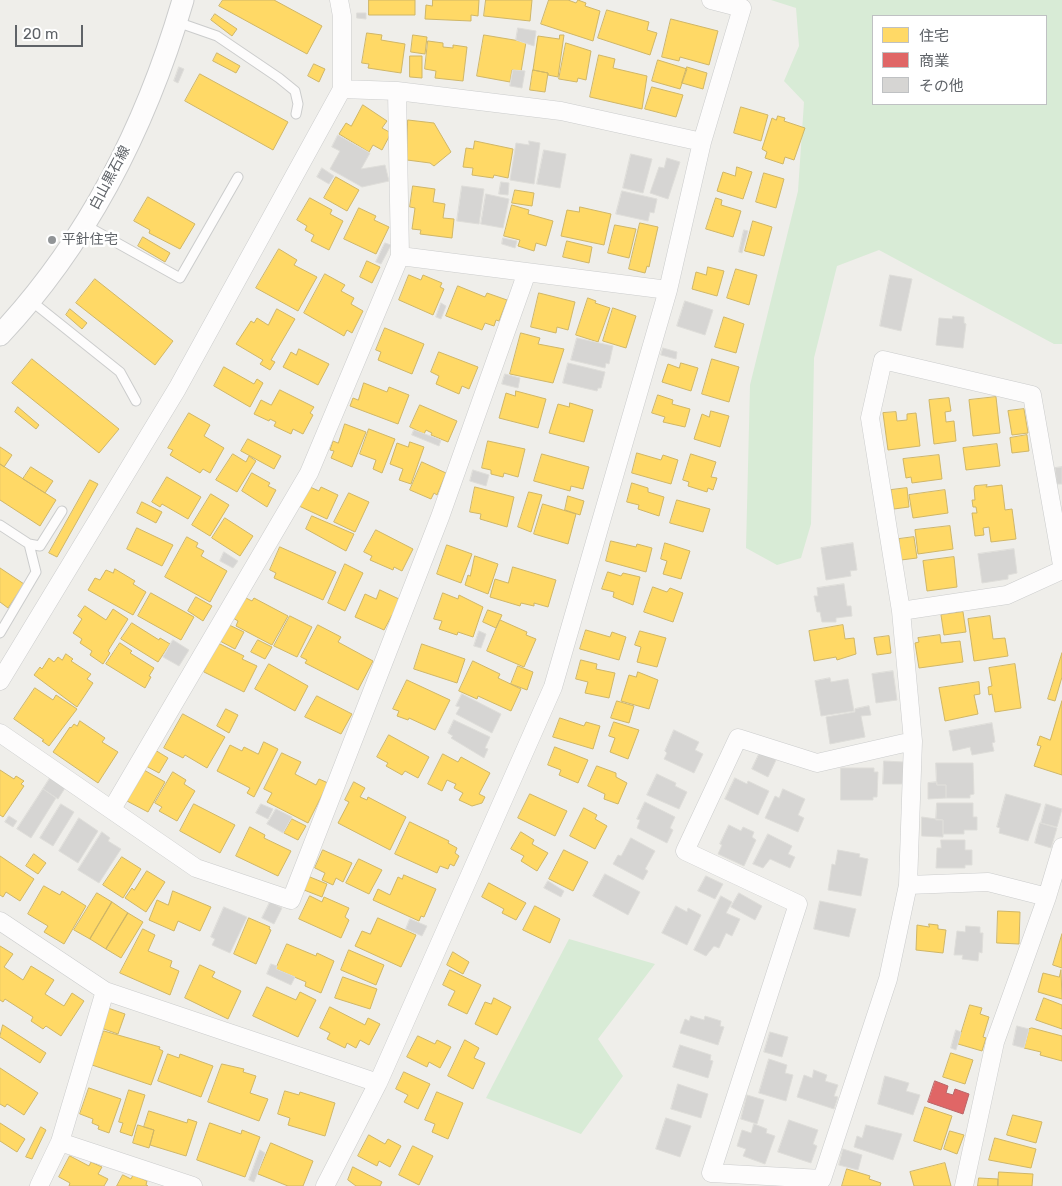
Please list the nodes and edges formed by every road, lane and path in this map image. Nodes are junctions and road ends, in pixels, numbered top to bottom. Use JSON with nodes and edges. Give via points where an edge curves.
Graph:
{"nodes":[{"id":1,"x":183,"y":0,"type":"edge"},
{"id":2,"x":338,"y":0,"type":"edge"},
{"id":3,"x":711,"y":0,"type":"edge"},
{"id":4,"x":176,"y":22,"type":"junction"},
{"id":5,"x":342,"y":89,"type":"junction"},
{"id":6,"x":396,"y":91,"type":"junction"},
{"id":7,"x":296,"y":114,"type":"dead end"},
{"id":8,"x":702,"y":142,"type":"junction"},
{"id":9,"x":238,"y":177,"type":"dead end"},
{"id":10,"x":85,"y":225,"type":"junction"},
{"id":11,"x":400,"y":256,"type":"junction"},
{"id":12,"x":526,"y":272,"type":"junction"},
{"id":13,"x":668,"y":290,"type":"junction"},
{"id":14,"x":30,"y":300,"type":"junction"},
{"id":15,"x":0,"y":335,"type":"edge"},
{"id":16,"x":136,"y":401,"type":"dead end"},
{"id":17,"x":62,"y":511,"type":"dead end"},
{"id":18,"x":0,"y":525,"type":"edge"},
{"id":19,"x":29,"y":544,"type":"junction"},
{"id":20,"x":1062,"y":565,"type":"edge"},
{"id":21,"x":1062,"y":570,"type":"edge"},
{"id":22,"x":901,"y":611,"type":"junction"},
{"id":23,"x":0,"y":632,"type":"edge"},
{"id":24,"x":0,"y":681,"type":"edge"},
{"id":25,"x":0,"y":733,"type":"edge"},
{"id":26,"x":913,"y":741,"type":"junction"},
{"id":27,"x":112,"y":809,"type":"junction"},
{"id":28,"x":1062,"y":846,"type":"edge"},
{"id":29,"x":908,"y":885,"type":"junction"},
{"id":30,"x":1047,"y":897,"type":"junction"},
{"id":31,"x":0,"y":921,"type":"edge"},
{"id":32,"x":105,"y":991,"type":"junction"},
{"id":33,"x":378,"y":1083,"type":"junction"},
{"id":34,"x":60,"y":1142,"type":"junction"},
{"id":35,"x":183,"y":1185,"type":"edge"},
{"id":36,"x":39,"y":1186,"type":"edge"},
{"id":37,"x":325,"y":1186,"type":"edge"},
{"id":38,"x":964,"y":1186,"type":"edge"}],
"edges":[{"from":1,"to":4,"type":"street","name":"白山黒石線"},
{"from":2,"to":5,"type":"street","via":[[342,16]]},
{"from":3,"to":8,"type":"street","via":[[742,8]]},
{"from":4,"to":7,"type":"lane","via":[[217,36],[279,78],[295,92]]},
{"from":4,"to":10,"type":"street","name":"白山黒石線","via":[[124,156]]},
{"from":5,"to":6,"type":"street"},
{"from":5,"to":24,"type":"street","via":[[177,389]]},
{"from":6,"to":8,"type":"street","via":[[561,111]]},
{"from":6,"to":11,"type":"street"},
{"from":8,"to":13,"type":"street"},
{"from":9,"to":10,"type":"lane","via":[[180,278]]},
{"from":10,"to":14,"type":"street","name":"白山黒石線"},
{"from":11,"to":12,"type":"street"},
{"from":11,"to":27,"type":"street","via":[[308,473]]},
{"from":12,"to":13,"type":"street"},
{"from":12,"to":27,"type":"street","via":[[440,517],[291,900],[196,868]]},
{"from":13,"to":33,"type":"street","via":[[553,687]]},
{"from":14,"to":15,"type":"street","name":"白山黒石線"},
{"from":14,"to":16,"type":"lane","via":[[120,372]]},
{"from":17,"to":19,"type":"lane","via":[[40,546]]},
{"from":18,"to":19,"type":"lane"},
{"from":19,"to":23,"type":"lane","via":[[36,572]]},
{"from":20,"to":22,"type":"street","via":[[1032,395],[883,360],[870,418]]},
{"from":21,"to":22,"type":"street","via":[[1007,594]]},
{"from":22,"to":26,"type":"street"},
{"from":25,"to":27,"type":"street"},
{"from":26,"to":29,"type":"street"},
{"from":26,"to":29,"type":"street","via":[[817,763],[738,738],[689,842],[685,851],[798,904],[711,1173],[822,1179],[888,979]]},
{"from":28,"to":30,"type":"street"},
{"from":29,"to":30,"type":"street","via":[[988,882]]},
{"from":30,"to":38,"type":"street","via":[[995,1042]]},
{"from":31,"to":32,"type":"street"},
{"from":32,"to":33,"type":"street"},
{"from":32,"to":34,"type":"street"},
{"from":33,"to":37,"type":"street"},
{"from":34,"to":35,"type":"street"},
{"from":34,"to":36,"type":"street"}]}
